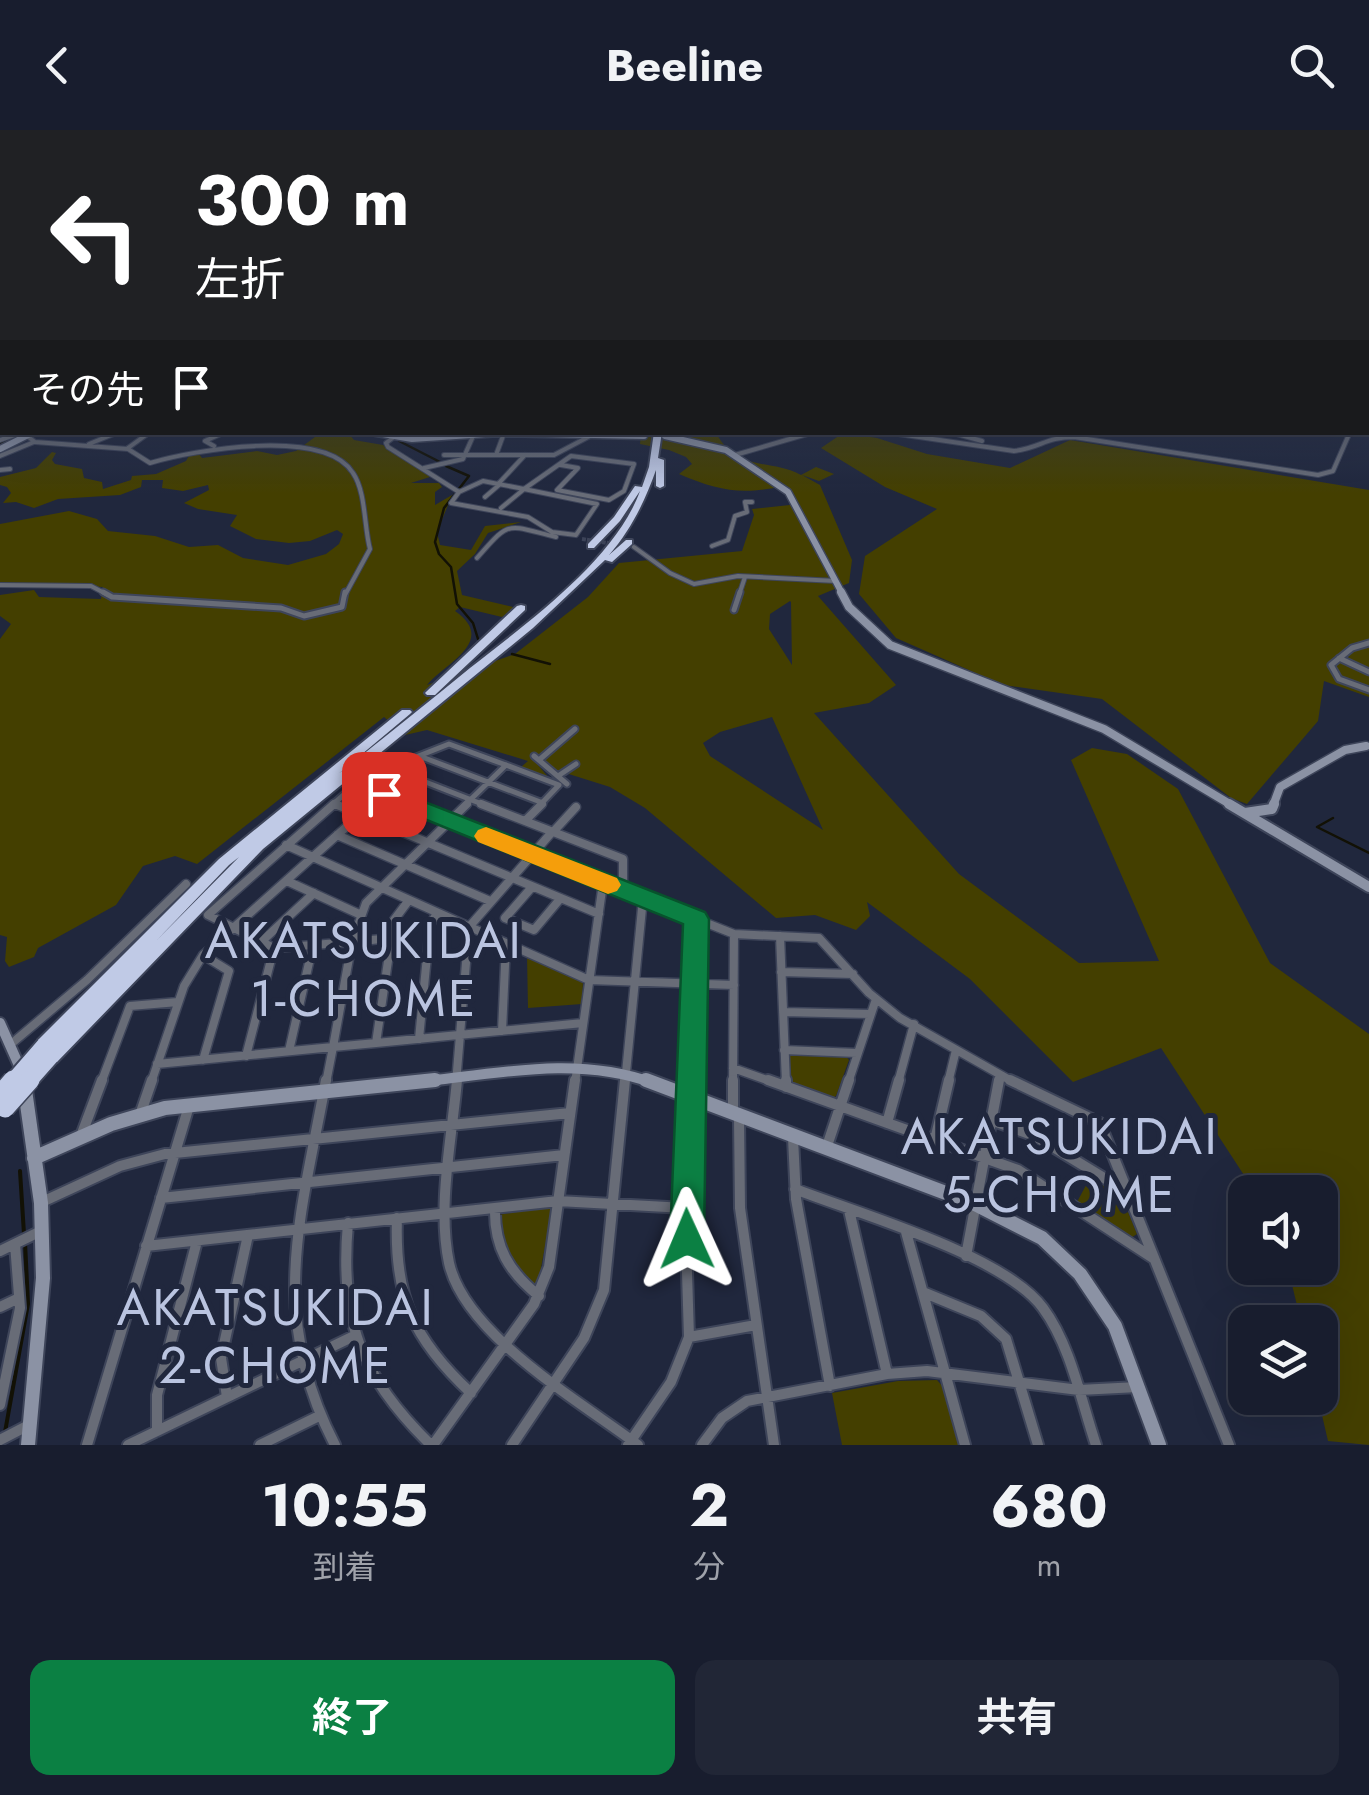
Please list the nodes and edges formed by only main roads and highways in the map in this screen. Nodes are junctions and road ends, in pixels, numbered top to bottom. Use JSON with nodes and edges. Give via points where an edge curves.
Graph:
{"nodes":[{"id":1,"x":651,"y":435,"type":"edge"},
{"id":2,"x":651,"y":435,"type":"edge"},
{"id":3,"x":651,"y":435,"type":"edge"},
{"id":4,"x":658,"y":435,"type":"edge"},
{"id":5,"x":660,"y":486,"type":"dead end"},
{"id":6,"x":638,"y":488,"type":"junction"},
{"id":7,"x":581,"y":540,"type":"road end"},
{"id":8,"x":632,"y":545,"type":"road end"},
{"id":9,"x":521,"y":608,"type":"dead end"},
{"id":10,"x":548,"y":610,"type":"junction"},
{"id":11,"x":431,"y":693,"type":"junction"},
{"id":12,"x":1369,"y":887,"type":"edge"},
{"id":13,"x":47,"y":1051,"type":"junction"},
{"id":14,"x":2,"y":1106,"type":"edge"}],
"edges":[{"from":1,"to":5,"type":"highway"},
{"from":2,"to":6,"type":"highway"},
{"from":3,"to":10,"type":"highway","via":[[650,479],[627,526]]},
{"from":4,"to":12,"type":"main road","via":[[736,455],[788,492],[852,610],[890,645],[1104,730]]},
{"from":6,"to":7,"type":"highway","via":[[618,519]]},
{"from":6,"to":11,"type":"highway","via":[[620,525],[574,578]]},
{"from":8,"to":10,"type":"highway"},
{"from":9,"to":11,"type":"highway"},
{"from":10,"to":13,"type":"highway","via":[[258,846]]},
{"from":11,"to":13,"type":"highway","via":[[224,862]]},
{"from":13,"to":14,"type":"highway","bridge":true}]}
